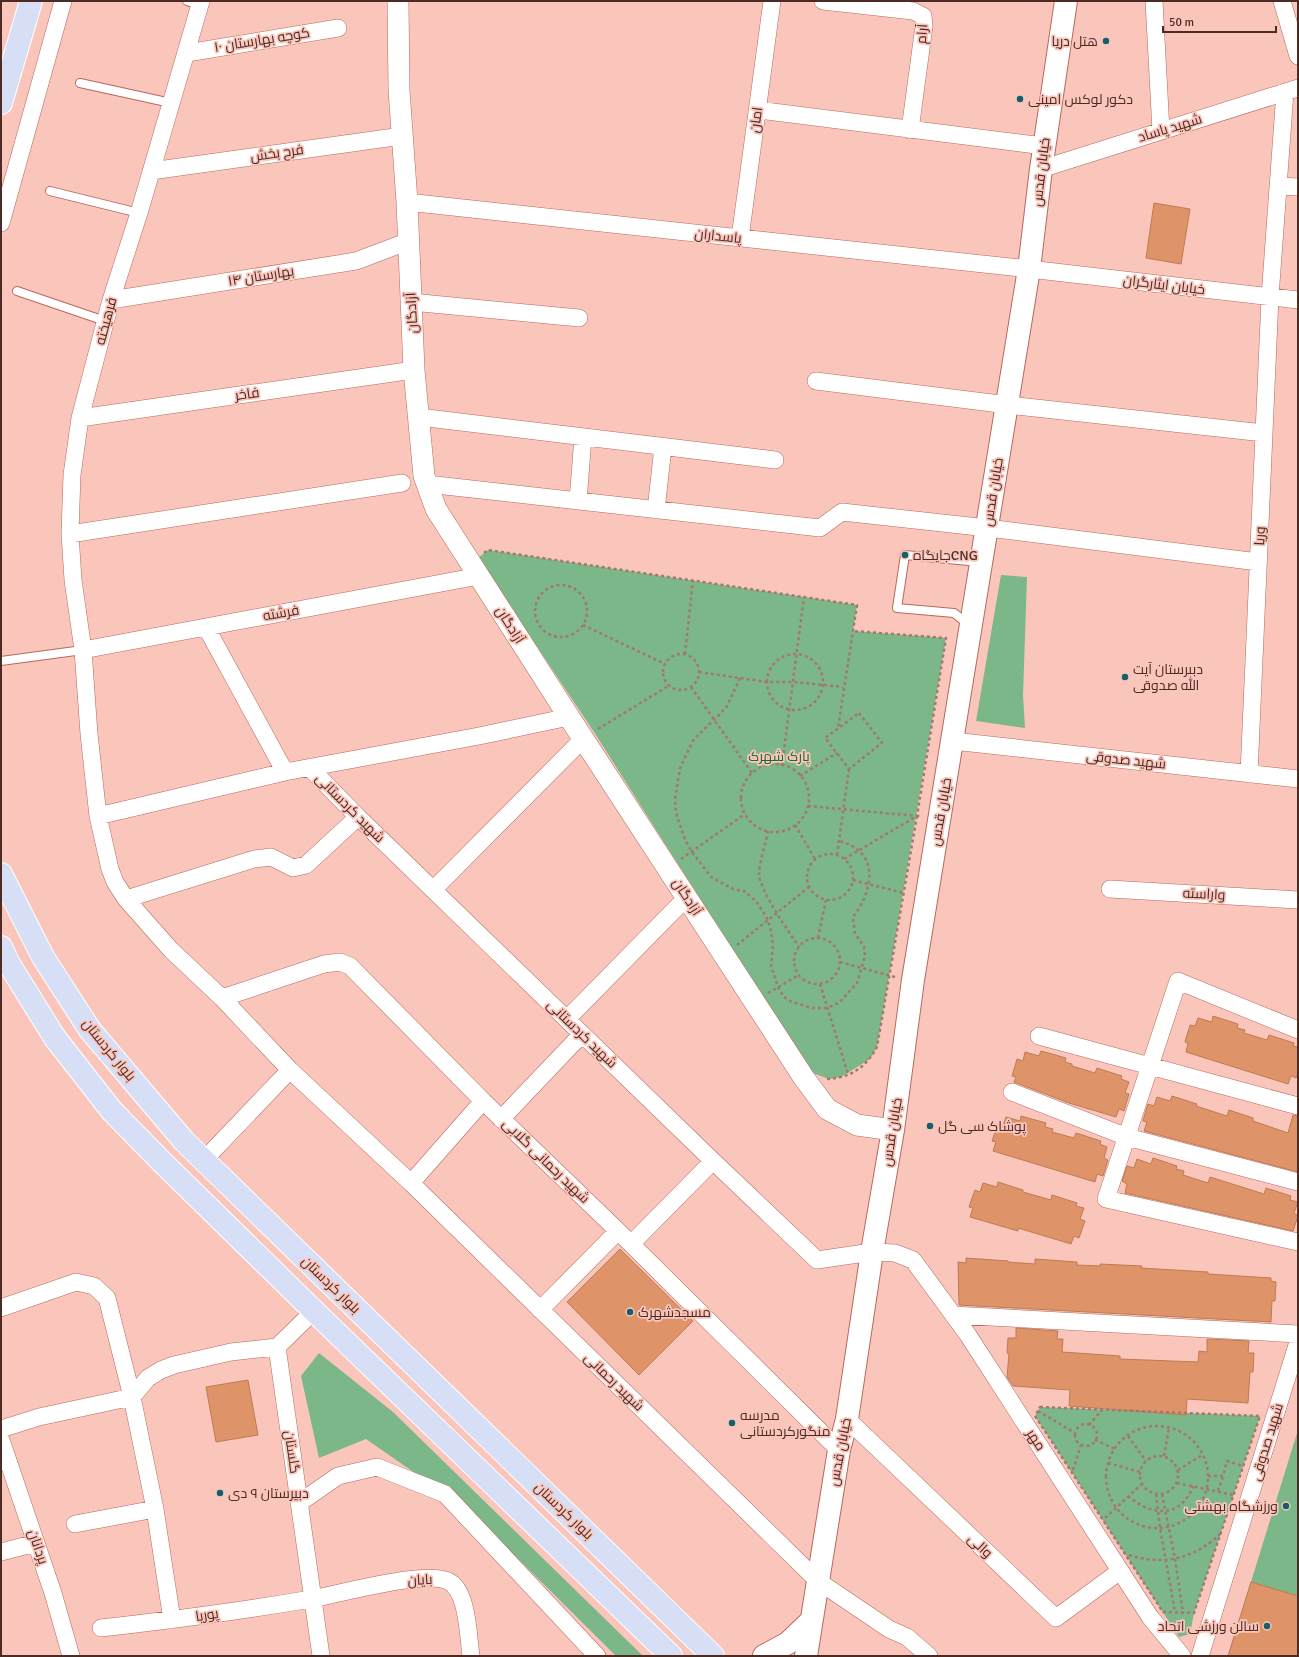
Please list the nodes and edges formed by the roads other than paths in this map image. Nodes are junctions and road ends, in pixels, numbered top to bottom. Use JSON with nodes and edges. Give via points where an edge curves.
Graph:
{"nodes":[{"id":1,"x":31,"y":1,"type":"edge"},
{"id":2,"x":62,"y":1,"type":"edge"},
{"id":3,"x":398,"y":1,"type":"edge"},
{"id":4,"x":772,"y":1,"type":"edge"},
{"id":5,"x":822,"y":1,"type":"edge"},
{"id":6,"x":1066,"y":1,"type":"edge"},
{"id":7,"x":1154,"y":1,"type":"edge"},
{"id":8,"x":1282,"y":1,"type":"edge"},
{"id":9,"x":196,"y":2,"type":"edge"},
{"id":10,"x":338,"y":28,"type":"dead end"},
{"id":11,"x":187,"y":53,"type":"junction"},
{"id":12,"x":1298,"y":56,"type":"edge"},
{"id":13,"x":80,"y":83,"type":"dead end"},
{"id":14,"x":1292,"y":90,"type":"edge"},
{"id":15,"x":1,"y":103,"type":"edge"},
{"id":16,"x":171,"y":103,"type":"junction"},
{"id":17,"x":758,"y":110,"type":"junction"},
{"id":18,"x":910,"y":130,"type":"junction"},
{"id":19,"x":1162,"y":131,"type":"junction"},
{"id":20,"x":402,"y":136,"type":"junction"},
{"id":21,"x":1044,"y":146,"type":"junction"},
{"id":22,"x":1041,"y":169,"type":"junction"},
{"id":23,"x":151,"y":171,"type":"junction"},
{"id":24,"x":1279,"y":186,"type":"junction"},
{"id":25,"x":1298,"y":187,"type":"edge"},
{"id":26,"x":50,"y":191,"type":"dead end"},
{"id":27,"x":408,"y":202,"type":"junction"},
{"id":28,"x":139,"y":213,"type":"junction"},
{"id":29,"x":1,"y":223,"type":"edge"},
{"id":30,"x":740,"y":238,"type":"junction"},
{"id":31,"x":409,"y":240,"type":"junction"},
{"id":32,"x":1029,"y":269,"type":"junction"},
{"id":33,"x":17,"y":291,"type":"dead end"},
{"id":34,"x":1270,"y":297,"type":"junction"},
{"id":35,"x":111,"y":300,"type":"junction"},
{"id":36,"x":1298,"y":300,"type":"edge"},
{"id":37,"x":411,"y":302,"type":"junction"},
{"id":38,"x":579,"y":318,"type":"dead end"},
{"id":39,"x":106,"y":321,"type":"junction"},
{"id":40,"x":414,"y":370,"type":"junction"},
{"id":41,"x":816,"y":381,"type":"dead end"},
{"id":42,"x":1008,"y":405,"type":"junction"},
{"id":43,"x":80,"y":418,"type":"junction"},
{"id":44,"x":419,"y":418,"type":"junction"},
{"id":45,"x":1264,"y":433,"type":"junction"},
{"id":46,"x":583,"y":437,"type":"junction"},
{"id":47,"x":664,"y":447,"type":"junction"},
{"id":48,"x":775,"y":460,"type":"dead end"},
{"id":49,"x":402,"y":483,"type":"dead end"},
{"id":50,"x":427,"y":484,"type":"junction"},
{"id":51,"x":578,"y":501,"type":"junction"},
{"id":52,"x":656,"y":510,"type":"junction"},
{"id":53,"x":70,"y":534,"type":"junction"},
{"id":54,"x":986,"y":535,"type":"junction"},
{"id":55,"x":1258,"y":562,"type":"junction"},
{"id":56,"x":479,"y":576,"type":"junction"},
{"id":57,"x":206,"y":627,"type":"junction"},
{"id":58,"x":969,"y":644,"type":"junction"},
{"id":59,"x":83,"y":650,"type":"junction"},
{"id":60,"x":1,"y":661,"type":"edge"},
{"id":61,"x":569,"y":717,"type":"junction"},
{"id":62,"x":584,"y":738,"type":"junction"},
{"id":63,"x":953,"y":741,"type":"junction"},
{"id":64,"x":310,"y":768,"type":"junction"},
{"id":65,"x":285,"y":772,"type":"junction"},
{"id":66,"x":1249,"y":774,"type":"junction"},
{"id":67,"x":1298,"y":779,"type":"edge"},
{"id":68,"x":98,"y":816,"type":"junction"},
{"id":69,"x":358,"y":817,"type":"junction"},
{"id":70,"x":1,"y":874,"type":"edge"},
{"id":71,"x":1110,"y":889,"type":"dead end"},
{"id":72,"x":433,"y":890,"type":"junction"},
{"id":73,"x":687,"y":897,"type":"junction"},
{"id":74,"x":126,"y":899,"type":"junction"},
{"id":75,"x":1298,"y":900,"type":"edge"},
{"id":76,"x":4,"y":960,"type":"edge"},
{"id":77,"x":222,"y":998,"type":"junction"},
{"id":78,"x":567,"y":1019,"type":"junction"},
{"id":79,"x":1298,"y":1030,"type":"edge"},
{"id":80,"x":582,"y":1034,"type":"junction"},
{"id":81,"x":1039,"y":1036,"type":"dead end"},
{"id":82,"x":1150,"y":1065,"type":"junction"},
{"id":83,"x":290,"y":1070,"type":"junction"},
{"id":84,"x":1012,"y":1092,"type":"dead end"},
{"id":85,"x":483,"y":1101,"type":"junction"},
{"id":86,"x":1298,"y":1106,"type":"edge"},
{"id":87,"x":501,"y":1119,"type":"junction"},
{"id":88,"x":893,"y":1130,"type":"junction"},
{"id":89,"x":1127,"y":1137,"type":"junction"},
{"id":90,"x":184,"y":1141,"type":"junction"},
{"id":91,"x":204,"y":1160,"type":"junction"},
{"id":92,"x":713,"y":1161,"type":"junction"},
{"id":93,"x":162,"y":1162,"type":"junction"},
{"id":94,"x":1298,"y":1182,"type":"edge"},
{"id":95,"x":411,"y":1183,"type":"junction"},
{"id":96,"x":618,"y":1231,"type":"junction"},
{"id":97,"x":1298,"y":1242,"type":"edge"},
{"id":98,"x":631,"y":1244,"type":"junction"},
{"id":99,"x":872,"y":1252,"type":"junction"},
{"id":100,"x":310,"y":1265,"type":"junction"},
{"id":101,"x":289,"y":1287,"type":"junction"},
{"id":102,"x":1,"y":1308,"type":"edge"},
{"id":103,"x":540,"y":1310,"type":"junction"},
{"id":104,"x":314,"y":1311,"type":"junction"},
{"id":105,"x":953,"y":1315,"type":"junction"},
{"id":106,"x":1298,"y":1334,"type":"edge"},
{"id":107,"x":1298,"y":1342,"type":"edge"},
{"id":108,"x":277,"y":1347,"type":"junction"},
{"id":109,"x":132,"y":1397,"type":"junction"},
{"id":110,"x":847,"y":1419,"type":"junction"},
{"id":111,"x":1,"y":1429,"type":"edge"},
{"id":112,"x":1,"y":1440,"type":"edge"},
{"id":113,"x":839,"y":1450,"type":"junction"},
{"id":114,"x":299,"y":1503,"type":"junction"},
{"id":115,"x":154,"y":1509,"type":"junction"},
{"id":116,"x":75,"y":1524,"type":"dead end"},
{"id":117,"x":36,"y":1543,"type":"junction"},
{"id":118,"x":1,"y":1552,"type":"edge"},
{"id":119,"x":1120,"y":1571,"type":"junction"},
{"id":120,"x":818,"y":1581,"type":"junction"},
{"id":121,"x":312,"y":1599,"type":"junction"},
{"id":122,"x":172,"y":1620,"type":"junction"},
{"id":123,"x":810,"y":1622,"type":"junction"},
{"id":124,"x":101,"y":1628,"type":"dead end"},
{"id":125,"x":71,"y":1656,"type":"edge"},
{"id":126,"x":321,"y":1656,"type":"edge"},
{"id":127,"x":471,"y":1656,"type":"edge"},
{"id":128,"x":597,"y":1656,"type":"edge"},
{"id":129,"x":671,"y":1656,"type":"edge"},
{"id":130,"x":712,"y":1656,"type":"edge"},
{"id":131,"x":764,"y":1656,"type":"edge"},
{"id":132,"x":797,"y":1656,"type":"edge"},
{"id":133,"x":806,"y":1656,"type":"edge"},
{"id":134,"x":930,"y":1656,"type":"edge"},
{"id":135,"x":1182,"y":1656,"type":"edge"},
{"id":136,"x":1200,"y":1656,"type":"edge"}],
"edges":[{"from":1,"to":15,"type":"main road"},
{"from":2,"to":29,"type":"street"},
{"from":3,"to":20,"type":"street","name":"آزادگان"},
{"from":4,"to":17,"type":"street","name":"امان"},
{"from":5,"to":18,"type":"street","name":"آرام","via":[[913,10],[923,16],[924,26]]},
{"from":6,"to":21,"type":"main road","name":"خیابان قدس"},
{"from":7,"to":19,"type":"street"},
{"from":8,"to":12,"type":"street"},
{"from":9,"to":11,"type":"street","name":"فرهیخته"},
{"from":10,"to":11,"type":"street","name":"کوچه بهارستان ۱۰"},
{"from":11,"to":16,"type":"street","name":"فرهیخته"},
{"from":13,"to":16,"type":"lane"},
{"from":14,"to":19,"type":"street","name":"شهید پاساد"},
{"from":14,"to":24,"type":"street","name":"وریا"},
{"from":16,"to":23,"type":"street","name":"فرهیخته"},
{"from":17,"to":18,"type":"street"},
{"from":17,"to":30,"type":"street","name":"امان"},
{"from":18,"to":21,"type":"street"},
{"from":19,"to":22,"type":"street","name":"شهید پاساد"},
{"from":20,"to":23,"type":"street","name":"فرح بخش"},
{"from":20,"to":27,"type":"street","name":"آزادگان"},
{"from":21,"to":22,"type":"main road","name":"خیابان قدس"},
{"from":22,"to":32,"type":"main road","name":"خیابان قدس"},
{"from":23,"to":28,"type":"street","name":"فرهیخته"},
{"from":24,"to":25,"type":"street"},
{"from":24,"to":34,"type":"street","name":"وریا"},
{"from":26,"to":28,"type":"lane"},
{"from":27,"to":30,"type":"street","name":"پاسداران"},
{"from":27,"to":31,"type":"street","name":"آزادگان"},
{"from":28,"to":35,"type":"street","name":"فرهیخته"},
{"from":30,"to":32,"type":"street","name":"پاسداران"},
{"from":31,"to":35,"type":"street","name":"بهارستان ۱۴","via":[[356,261]]},
{"from":31,"to":37,"type":"street","name":"آزادگان"},
{"from":32,"to":34,"type":"street","name":"خیابان ایثارگران"},
{"from":32,"to":42,"type":"main road","name":"خیابان قدس"},
{"from":33,"to":39,"type":"lane"},
{"from":34,"to":36,"type":"street","name":"خیابان ایثارگران"},
{"from":34,"to":45,"type":"street","name":"وریا"},
{"from":35,"to":39,"type":"street","name":"فرهیخته"},
{"from":37,"to":38,"type":"street"},
{"from":37,"to":40,"type":"street","name":"آزادگان"},
{"from":39,"to":43,"type":"street","name":"فرهیخته"},
{"from":40,"to":43,"type":"street","name":"فاخر"},
{"from":40,"to":44,"type":"street","name":"آزادگان"},
{"from":41,"to":42,"type":"street"},
{"from":42,"to":45,"type":"street"},
{"from":42,"to":54,"type":"main road","name":"خیابان قدس"},
{"from":43,"to":53,"type":"street","name":"فرهیخته","via":[[72,475]]},
{"from":44,"to":46,"type":"street"},
{"from":44,"to":50,"type":"street","name":"آزادگان","via":[[424,476]]},
{"from":45,"to":55,"type":"street","name":"وریا"},
{"from":46,"to":47,"type":"street"},
{"from":46,"to":51,"type":"street"},
{"from":47,"to":48,"type":"street"},
{"from":47,"to":52,"type":"street"},
{"from":49,"to":53,"type":"street"},
{"from":50,"to":51,"type":"street"},
{"from":50,"to":56,"type":"street","name":"آزادگان","via":[[436,509]]},
{"from":51,"to":52,"type":"street"},
{"from":52,"to":54,"type":"street","via":[[820,528],[842,512]]},
{"from":53,"to":59,"type":"street","name":"فرهیخته","via":[[73,580]]},
{"from":54,"to":55,"type":"street"},
{"from":54,"to":58,"type":"main road","name":"خیابان قدس"},
{"from":54,"to":58,"type":"lane","via":[[975,557],[969,561],[905,555],[897,608],[954,613],[963,620]]},
{"from":55,"to":66,"type":"street","name":"وریا"},
{"from":56,"to":57,"type":"street","name":"فرشته"},
{"from":56,"to":61,"type":"street","name":"آزادگان"},
{"from":57,"to":59,"type":"street","name":"فرشته"},
{"from":57,"to":65,"type":"street"},
{"from":58,"to":63,"type":"main road","name":"خیابان قدس"},
{"from":59,"to":60,"type":"lane"},
{"from":59,"to":68,"type":"street","name":"فرهیخته"},
{"from":61,"to":62,"type":"street","name":"آزادگان"},
{"from":61,"to":64,"type":"street"},
{"from":62,"to":72,"type":"street"},
{"from":62,"to":73,"type":"street","name":"آزادگان"},
{"from":63,"to":66,"type":"street","name":"شهید صدوقی"},
{"from":63,"to":88,"type":"main road","name":"خیابان قدس","via":[[913,980]]},
{"from":64,"to":65,"type":"street"},
{"from":64,"to":69,"type":"street","name":"شهید کردستانی"},
{"from":65,"to":68,"type":"street"},
{"from":66,"to":67,"type":"street","name":"شهید صدوقی"},
{"from":68,"to":74,"type":"street","name":"فرهیخته","via":[[110,869]]},
{"from":69,"to":72,"type":"street","name":"شهید کردستانی"},
{"from":69,"to":74,"type":"street","via":[[306,865],[293,868],[271,857],[254,859]]},
{"from":70,"to":90,"type":"main road","name":"بلوار کردستان","via":[[43,957],[90,1030]]},
{"from":71,"to":75,"type":"street","name":"واراسته"},
{"from":72,"to":78,"type":"street","name":"شهید کردستانی"},
{"from":73,"to":78,"type":"street"},
{"from":73,"to":88,"type":"street","name":"آزادگان","via":[[804,1078],[827,1109],[857,1125]]},
{"from":74,"to":77,"type":"street","name":"فرهیخته","via":[[171,950]]},
{"from":76,"to":93,"type":"main road","via":[[55,1038],[112,1111]]},
{"from":77,"to":83,"type":"street","name":"شهید رحمانی"},
{"from":77,"to":85,"type":"street","name":"شهید رحمانی گلابی","via":[[324,964],[340,962],[350,966]]},
{"from":78,"to":80,"type":"street","name":"شهید کردستانی"},
{"from":79,"to":82,"type":"street","via":[[1178,981]]},
{"from":80,"to":87,"type":"street"},
{"from":80,"to":92,"type":"street","name":"شهید کردستانی"},
{"from":81,"to":82,"type":"street"},
{"from":82,"to":86,"type":"street"},
{"from":82,"to":89,"type":"street"},
{"from":83,"to":91,"type":"street"},
{"from":83,"to":95,"type":"street","name":"شهید رحمانی"},
{"from":84,"to":89,"type":"street"},
{"from":85,"to":87,"type":"street","name":"شهید رحمانی گلابی"},
{"from":85,"to":95,"type":"street"},
{"from":87,"to":96,"type":"street","name":"شهید رحمانی گلابی"},
{"from":88,"to":99,"type":"main road","name":"خیابان قدس"},
{"from":89,"to":94,"type":"street"},
{"from":89,"to":97,"type":"street","via":[[1106,1199]]},
{"from":90,"to":91,"type":"main road","name":"بلوار کردستان"},
{"from":90,"to":93,"type":"main road"},
{"from":91,"to":100,"type":"main road","name":"بلوار کردستان"},
{"from":92,"to":98,"type":"street"},
{"from":92,"to":99,"type":"street","name":"شهید کردستانی","via":[[817,1260]]},
{"from":93,"to":101,"type":"main road"},
{"from":95,"to":103,"type":"street","name":"شهید رحمانی"},
{"from":96,"to":98,"type":"street","name":"شهید رحمانی گلابی"},
{"from":96,"to":103,"type":"street"},
{"from":98,"to":113,"type":"street","name":"شهید رحمانی گلابی"},
{"from":99,"to":105,"type":"street","name":"مهر","via":[[895,1253],[913,1260]]},
{"from":99,"to":110,"type":"main road","name":"خیابان قدس"},
{"from":100,"to":101,"type":"main road"},
{"from":100,"to":130,"type":"main road","name":"بلوار کردستان"},
{"from":101,"to":104,"type":"main road"},
{"from":102,"to":109,"type":"street","via":[[76,1282],[94,1286],[107,1298]]},
{"from":103,"to":120,"type":"street","name":"شهید رحمانی"},
{"from":104,"to":108,"type":"street"},
{"from":104,"to":129,"type":"main road"},
{"from":105,"to":106,"type":"street"},
{"from":105,"to":119,"type":"street","name":"مهر"},
{"from":107,"to":136,"type":"street","name":"شهید صدوقی"},
{"from":108,"to":109,"type":"street","via":[[231,1352],[174,1365],[148,1378]]},
{"from":108,"to":114,"type":"street","name":"گلستان"},
{"from":109,"to":111,"type":"street","via":[[39,1417]]},
{"from":109,"to":115,"type":"street"},
{"from":110,"to":113,"type":"main road","name":"خیابان قدس"},
{"from":110,"to":119,"type":"street","name":"والی","via":[[1056,1618]]},
{"from":112,"to":117,"type":"street","name":"پردانان"},
{"from":113,"to":120,"type":"main road","name":"خیابان قدس"},
{"from":114,"to":121,"type":"street","name":"گلستان"},
{"from":114,"to":128,"type":"street","via":[[338,1476],[377,1467],[445,1494]]},
{"from":115,"to":116,"type":"street"},
{"from":115,"to":122,"type":"street"},
{"from":117,"to":118,"type":"street"},
{"from":117,"to":125,"type":"street","name":"پردانان"},
{"from":119,"to":135,"type":"street","name":"مهر","via":[[1150,1617]]},
{"from":120,"to":123,"type":"main road","name":"خیابان قدس"},
{"from":120,"to":134,"type":"street","name":"شهید رحمانی","via":[[889,1629],[907,1637]]},
{"from":121,"to":122,"type":"street","name":"پوریا"},
{"from":121,"to":126,"type":"street","name":"گلستان"},
{"from":121,"to":127,"type":"street","name":"بایان","via":[[414,1579],[448,1581],[455,1586],[462,1598]]},
{"from":122,"to":124,"type":"street","name":"پوریا"},
{"from":123,"to":131,"type":"main road","via":[[788,1642]]},
{"from":123,"to":132,"type":"main road"},
{"from":123,"to":133,"type":"main road"}]}
